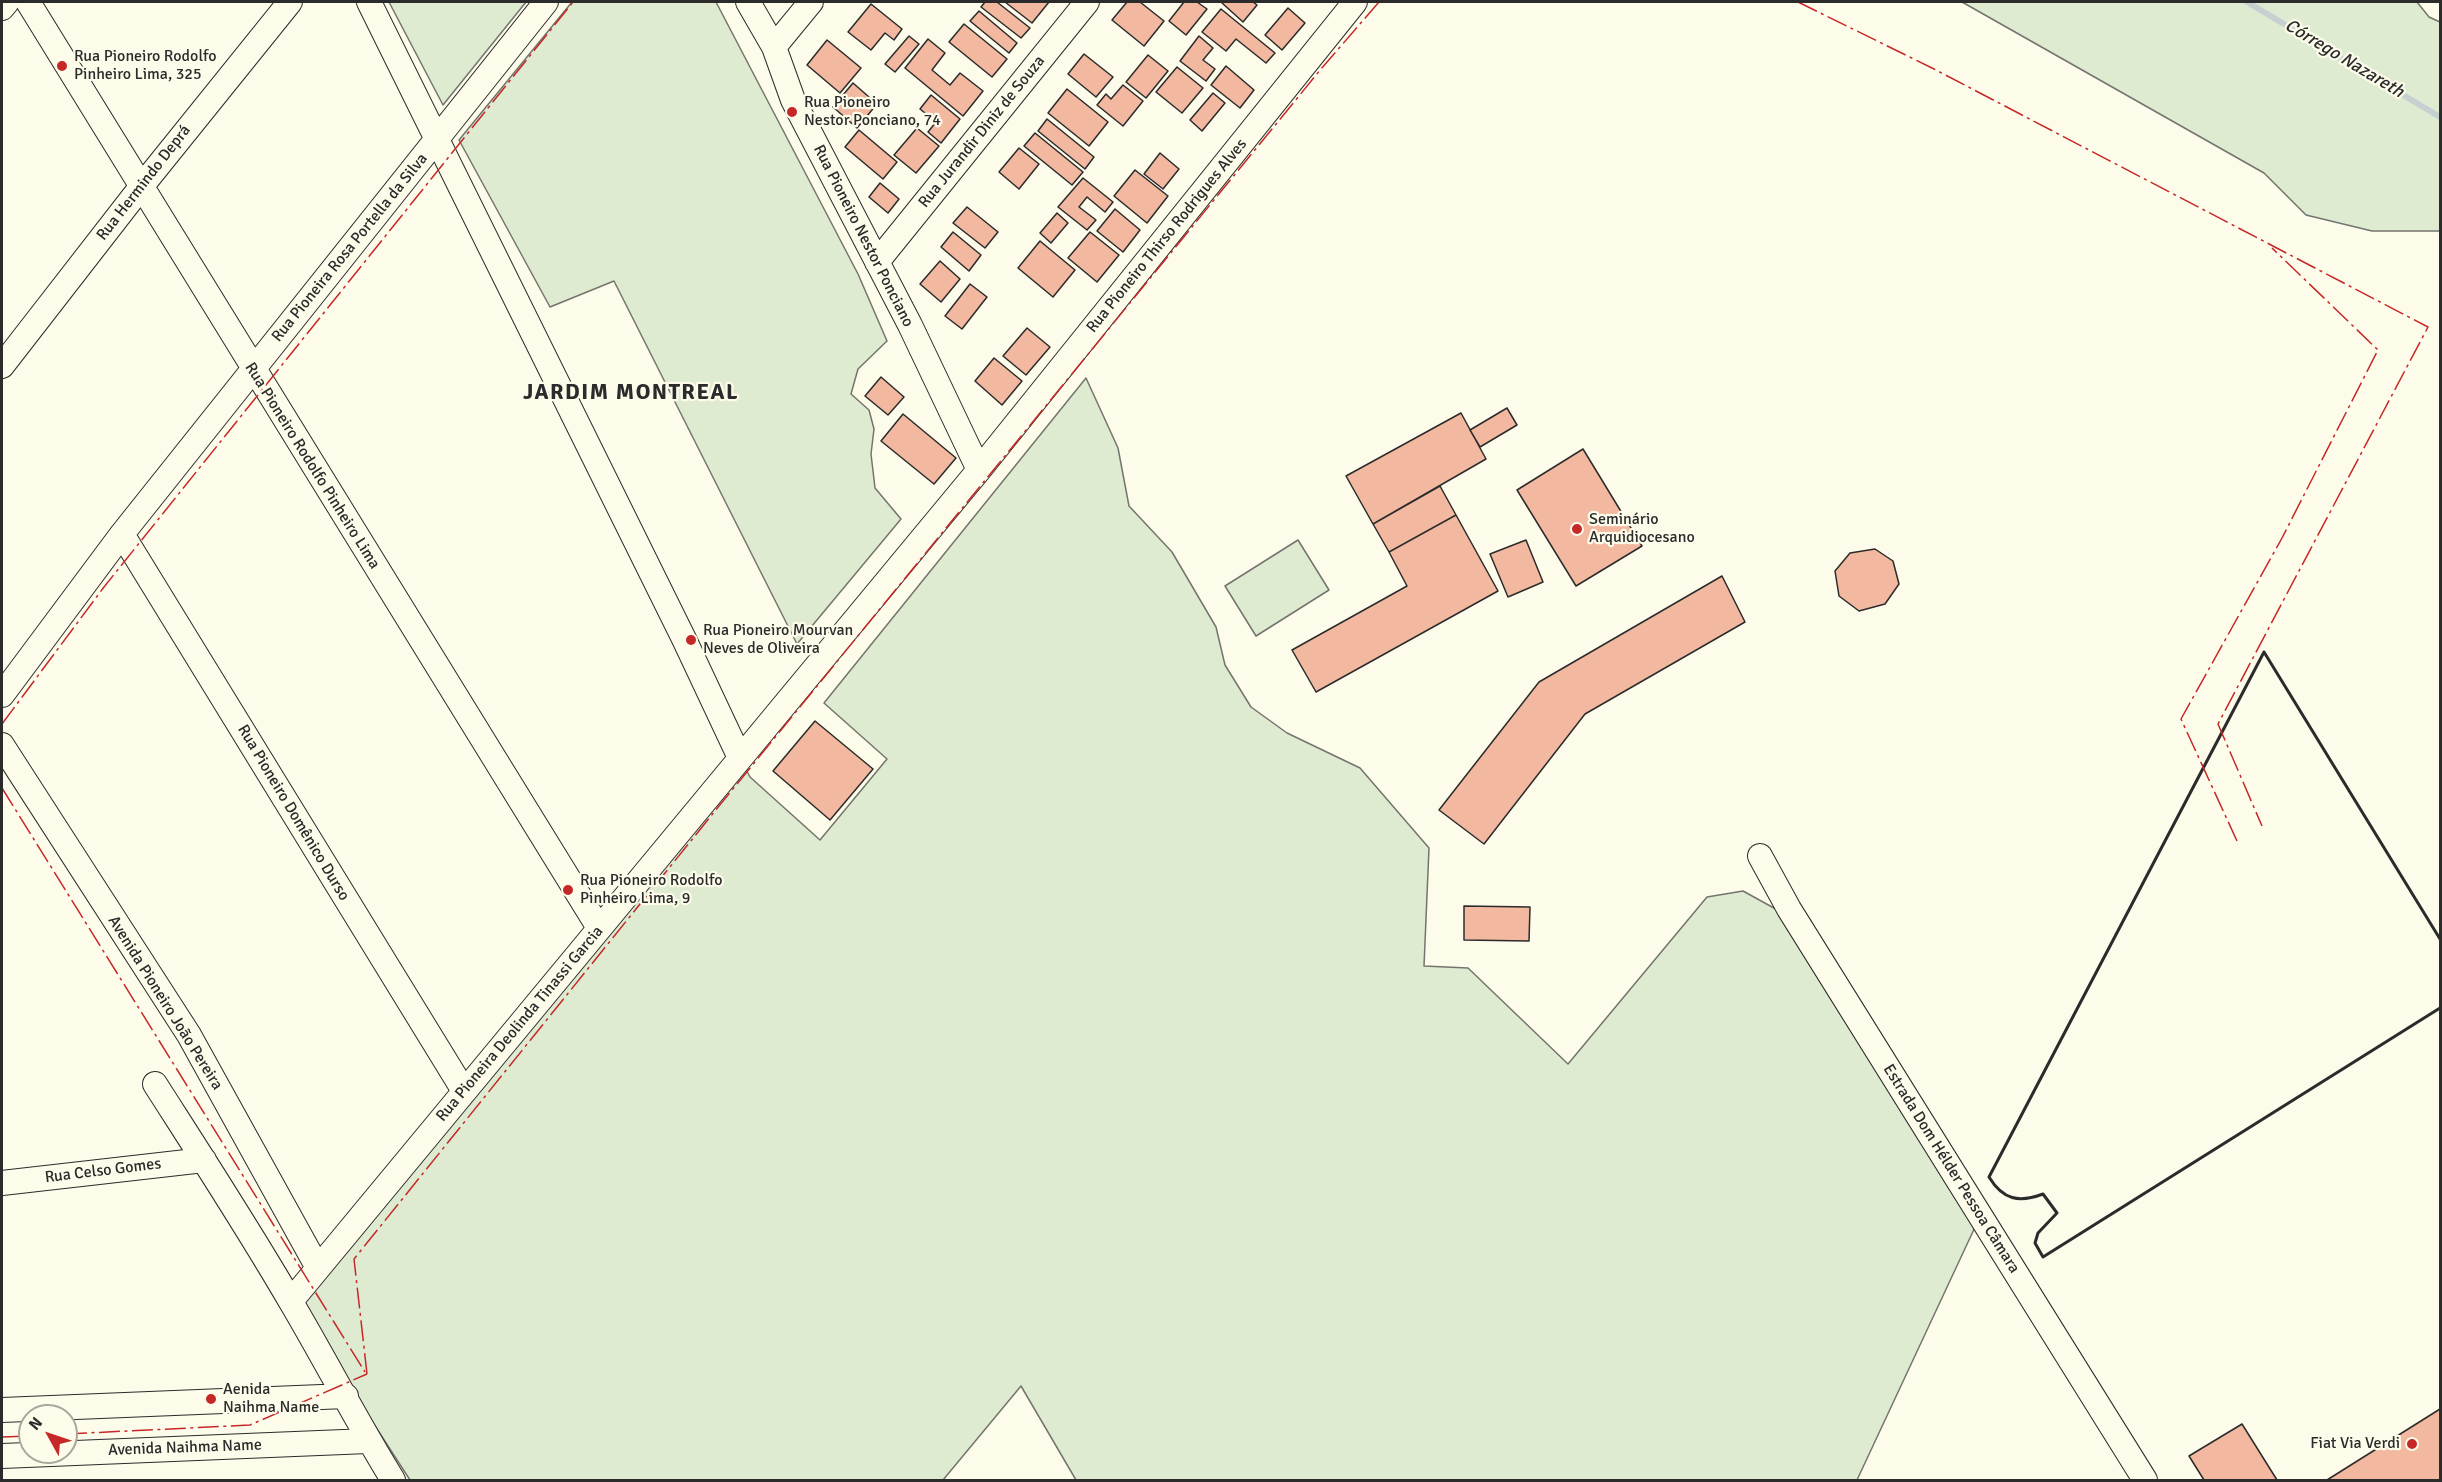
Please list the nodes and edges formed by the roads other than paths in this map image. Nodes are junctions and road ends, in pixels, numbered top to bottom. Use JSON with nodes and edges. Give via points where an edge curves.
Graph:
{"nodes":[{"id":1,"x":7,"y":2,"type":"edge"},
{"id":2,"x":28,"y":2,"type":"edge"},
{"id":3,"x":290,"y":2,"type":"edge"},
{"id":4,"x":369,"y":2,"type":"edge"},
{"id":5,"x":546,"y":2,"type":"edge"},
{"id":6,"x":748,"y":2,"type":"edge"},
{"id":7,"x":811,"y":2,"type":"edge"},
{"id":8,"x":1087,"y":2,"type":"edge"},
{"id":9,"x":1355,"y":2,"type":"edge"},
{"id":10,"x":2,"y":8,"type":"edge"},
{"id":11,"x":774,"y":47,"type":"junction"},
{"id":12,"x":437,"y":138,"type":"junction"},
{"id":13,"x":141,"y":187,"type":"junction"},
{"id":14,"x":877,"y":262,"type":"junction"},
{"id":15,"x":2,"y":366,"type":"edge"},
{"id":16,"x":253,"y":369,"type":"junction"},
{"id":17,"x":979,"y":470,"type":"junction"},
{"id":18,"x":122,"y":534,"type":"junction"},
{"id":19,"x":2,"y":695,"type":"edge"},
{"id":20,"x":2,"y":745,"type":"edge"},
{"id":21,"x":740,"y":758,"type":"junction"},
{"id":22,"x":1760,"y":856,"type":"dead end"},
{"id":23,"x":599,"y":928,"type":"junction"},
{"id":24,"x":155,"y":1084,"type":"dead end"},
{"id":25,"x":464,"y":1091,"type":"junction"},
{"id":26,"x":204,"y":1160,"type":"junction"},
{"id":27,"x":2,"y":1183,"type":"edge"},
{"id":28,"x":318,"y":1268,"type":"junction"},
{"id":29,"x":291,"y":1301,"type":"junction"},
{"id":30,"x":346,"y":1396,"type":"junction"},
{"id":31,"x":2,"y":1410,"type":"edge"},
{"id":32,"x":368,"y":1441,"type":"junction"},
{"id":33,"x":2,"y":1455,"type":"edge"},
{"id":34,"x":393,"y":1480,"type":"edge"},
{"id":35,"x":2145,"y":1480,"type":"edge"}],
"edges":[{"from":1,"to":10,"type":"street"},
{"from":2,"to":13,"type":"street","name":"Rua Pioneiro Rodolfo Pinheiro Lima"},
{"from":3,"to":13,"type":"street","name":"Rua Hermindo Deprá"},
{"from":4,"to":12,"type":"street"},
{"from":5,"to":12,"type":"street","name":"Rua Pioneira Rosa Portella da Silva"},
{"from":6,"to":11,"type":"street","name":"Rua Pioneiro Nestor Ponciano"},
{"from":7,"to":11,"type":"street"},
{"from":8,"to":14,"type":"street","name":"Rua Jurandir Diniz de Souza"},
{"from":9,"to":17,"type":"street","name":"Rua Pioneiro Thirso Rodrigues Alves"},
{"from":11,"to":14,"type":"street","name":"Rua Pioneiro Nestor Ponciano","via":[[793,100]]},
{"from":12,"to":16,"type":"street","name":"Rua Pioneira Rosa Portella da Silva"},
{"from":12,"to":21,"type":"street"},
{"from":13,"to":15,"type":"street","name":"Rua Hermindo Deprá"},
{"from":13,"to":16,"type":"street","name":"Rua Pioneiro Rodolfo Pinheiro Lima"},
{"from":14,"to":17,"type":"street","name":"Rua Pioneiro Nestor Ponciano"},
{"from":16,"to":18,"type":"street","name":"Rua Pioneira Rosa Portella da Silva"},
{"from":16,"to":23,"type":"street","name":"Rua Pioneiro Rodolfo Pinheiro Lima"},
{"from":17,"to":21,"type":"street","name":"Rua Pioneira Deolinda Tinassi Garcia"},
{"from":18,"to":19,"type":"street","name":"Rua Pioneira Rosa Portella da Silva"},
{"from":18,"to":25,"type":"street","name":"Rua Pioneiro Domênico Durso"},
{"from":20,"to":28,"type":"street","name":"Avenida Pioneiro João Pereira","via":[[189,1035]]},
{"from":21,"to":23,"type":"street","name":"Rua Pioneira Deolinda Tinassi Garcia"},
{"from":22,"to":35,"type":"street","name":"Estrada Dom Hélder Pessoa Câmara","via":[[1789,909]]},
{"from":23,"to":25,"type":"street","name":"Rua Pioneira Deolinda Tinassi Garcia"},
{"from":24,"to":26,"type":"street"},
{"from":25,"to":28,"type":"street","name":"Rua Pioneira Deolinda Tinassi Garcia"},
{"from":26,"to":27,"type":"street","name":"Rua Celso Gomes"},
{"from":26,"to":29,"type":"street"},
{"from":28,"to":29,"type":"street","name":"Rua Pioneira Deolinda Tinassi Garcia"},
{"from":29,"to":30,"type":"street"},
{"from":30,"to":31,"type":"street"},
{"from":30,"to":32,"type":"street"},
{"from":32,"to":33,"type":"street","name":"Avenida Naihma Name"},
{"from":32,"to":34,"type":"street"}]}
